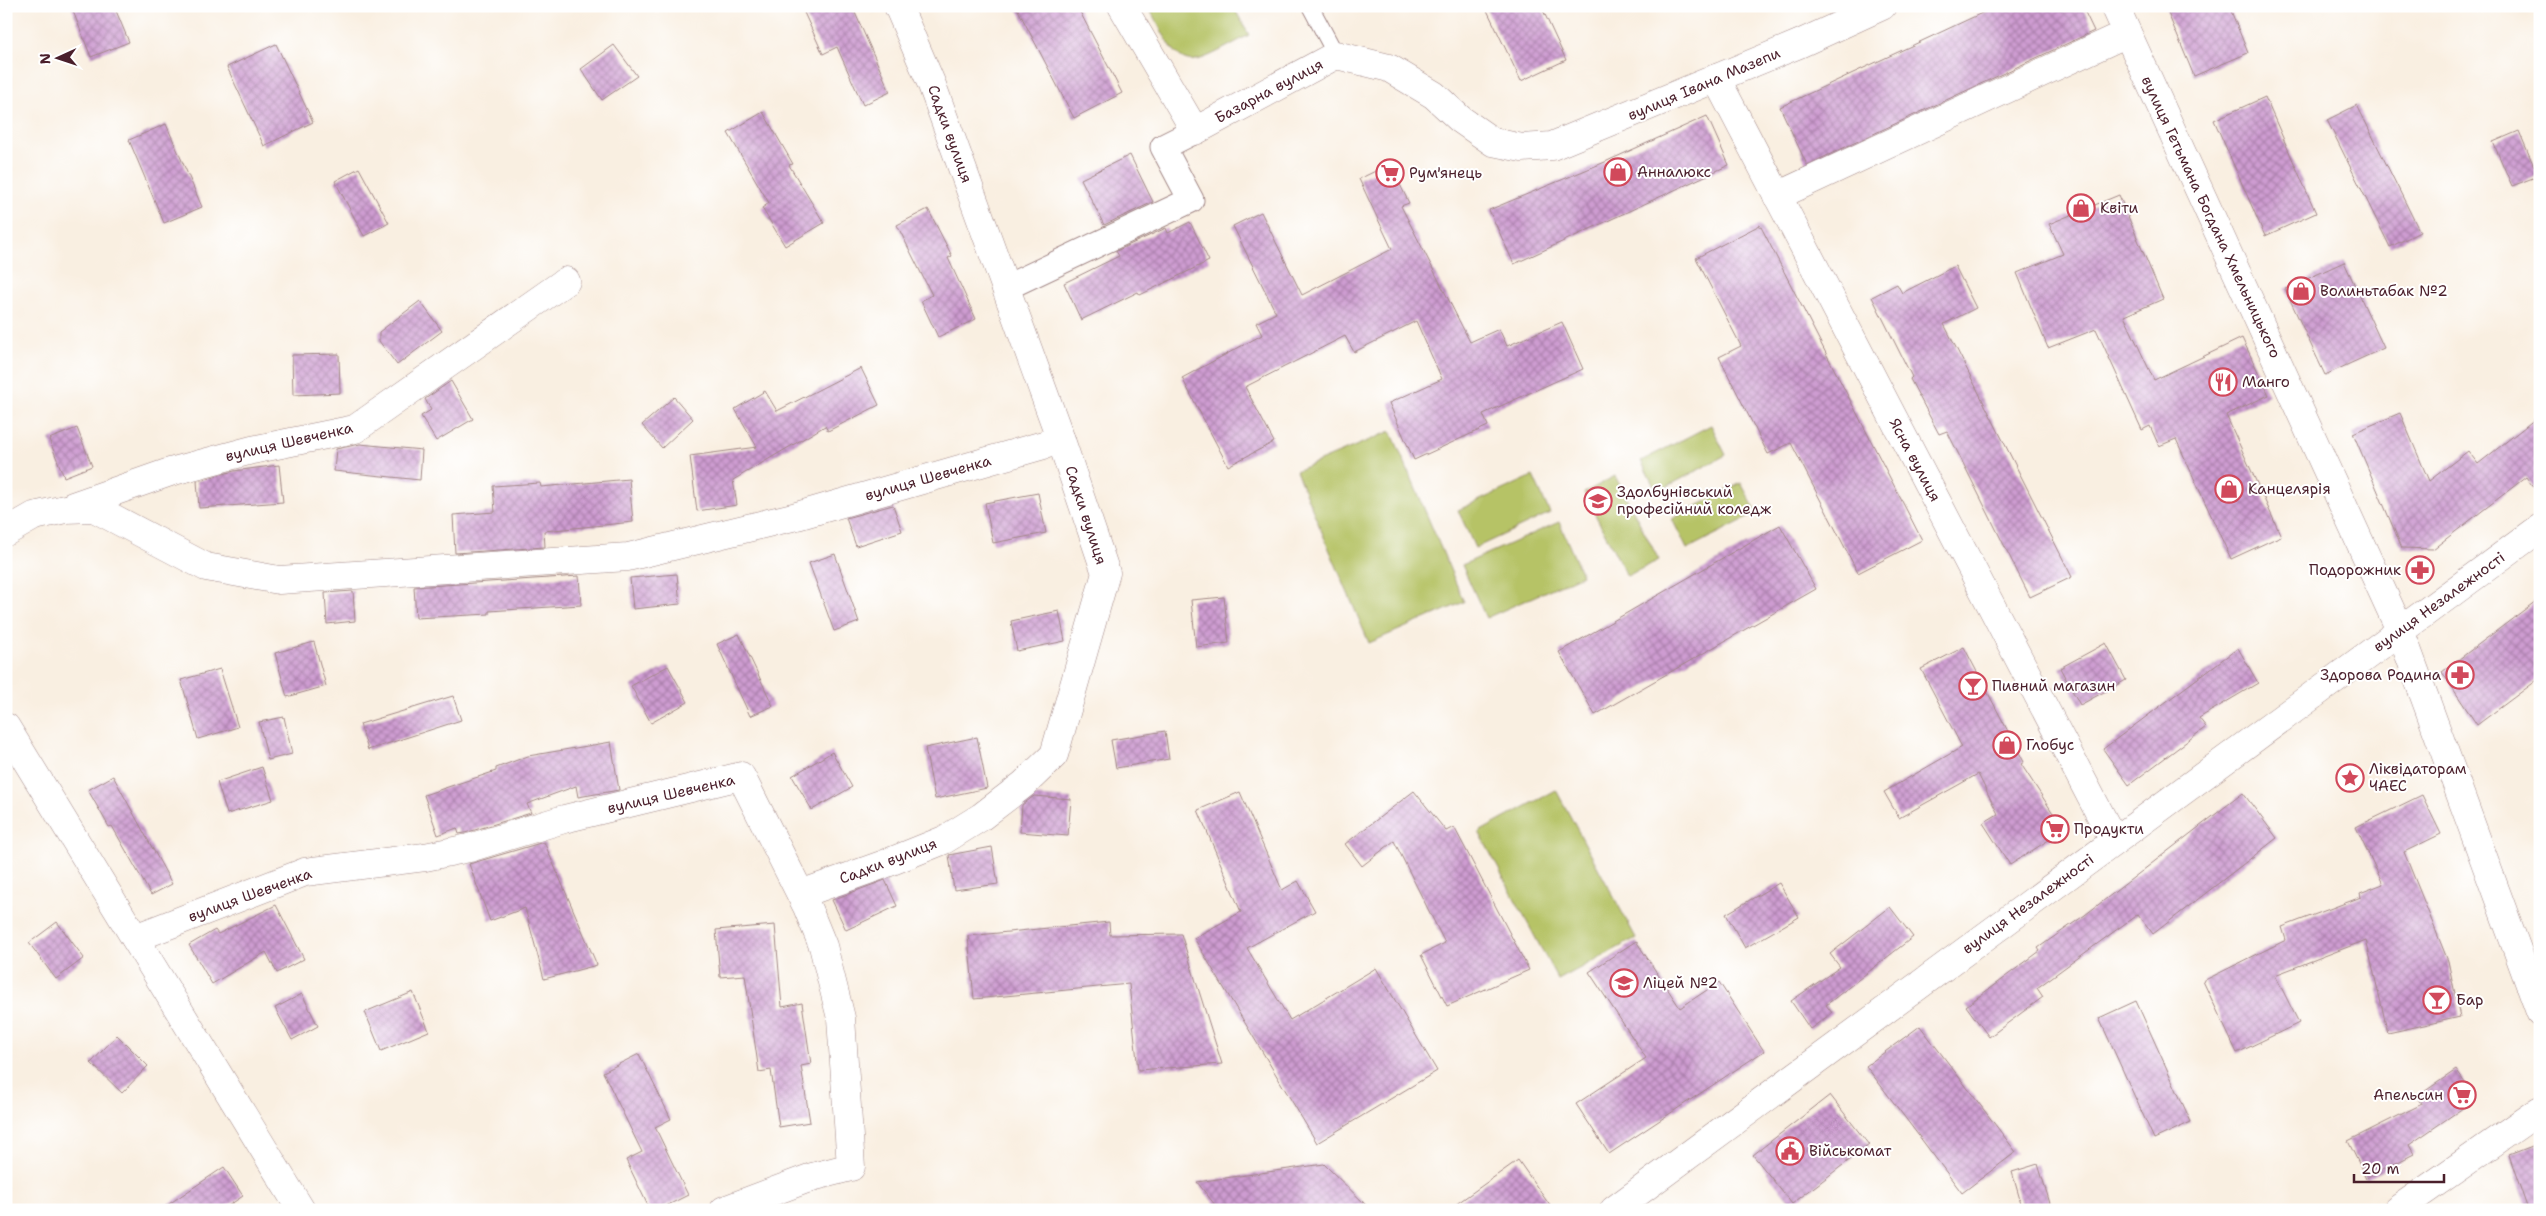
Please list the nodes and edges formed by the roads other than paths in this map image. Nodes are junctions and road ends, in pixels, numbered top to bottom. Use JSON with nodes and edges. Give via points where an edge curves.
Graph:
{"nodes":[{"id":1,"x":898,"y":6,"type":"edge"},
{"id":2,"x":1122,"y":6,"type":"edge"},
{"id":3,"x":1310,"y":6,"type":"edge"},
{"id":4,"x":1882,"y":6,"type":"edge"},
{"id":5,"x":2115,"y":6,"type":"edge"},
{"id":6,"x":2130,"y":6,"type":"edge"},
{"id":7,"x":2127,"y":33,"type":"junction"},
{"id":8,"x":1336,"y":55,"type":"junction"},
{"id":9,"x":1716,"y":78,"type":"junction"},
{"id":10,"x":1195,"y":131,"type":"junction"},
{"id":11,"x":1522,"y":148,"type":"joint"},
{"id":12,"x":1777,"y":196,"type":"junction"},
{"id":13,"x":566,"y":281,"type":"dead end"},
{"id":14,"x":1005,"y":288,"type":"junction"},
{"id":15,"x":1061,"y":440,"type":"junction"},
{"id":16,"x":65,"y":509,"type":"junction"},
{"id":17,"x":2540,"y":528,"type":"edge"},
{"id":18,"x":6,"y":532,"type":"edge"},
{"id":19,"x":2406,"y":627,"type":"junction"},
{"id":20,"x":6,"y":727,"type":"edge"},
{"id":21,"x":2114,"y":841,"type":"junction"},
{"id":22,"x":800,"y":894,"type":"junction"},
{"id":23,"x":135,"y":938,"type":"junction"},
{"id":24,"x":2540,"y":971,"type":"edge"},
{"id":25,"x":2540,"y":1012,"type":"edge"},
{"id":26,"x":2540,"y":1110,"type":"edge"},
{"id":27,"x":301,"y":1210,"type":"edge"},
{"id":28,"x":724,"y":1210,"type":"edge"},
{"id":29,"x":1614,"y":1210,"type":"edge"},
{"id":30,"x":2397,"y":1210,"type":"edge"}],
"edges":[{"from":1,"to":14,"type":"street","name":"Садки вулиця","via":[[932,85]]},
{"from":2,"to":10,"type":"street"},
{"from":3,"to":8,"type":"lane"},
{"from":4,"to":9,"type":"street","name":"вулиця Івана Мазепи"},
{"from":5,"to":7,"type":"street","name":"вулиця Гетьмана Богдана Хмельницького"},
{"from":6,"to":19,"type":"street","name":"вулиця Гетьмана Богдана Хмельницького"},
{"from":7,"to":12,"type":"street"},
{"from":7,"to":19,"type":"street","name":"вулиця Гетьмана Богдана Хмельницького"},
{"from":8,"to":10,"type":"street","name":"Базарна вулиця"},
{"from":8,"to":11,"type":"street","name":"Базарна вулиця","via":[[1389,68],[1434,96],[1493,142]]},
{"from":9,"to":11,"type":"street","name":"вулиця Івана Мазепи","via":[[1552,146]]},
{"from":9,"to":12,"type":"street","name":"Ясна вулиця"},
{"from":10,"to":14,"type":"street","via":[[1163,147],[1191,200]]},
{"from":12,"to":21,"type":"street","name":"Ясна вулиця"},
{"from":13,"to":16,"type":"street","name":"вулиця Шевченка","via":[[355,429],[252,450],[170,472]]},
{"from":14,"to":15,"type":"street","name":"Садки вулиця"},
{"from":15,"to":16,"type":"street","name":"вулиця Шевченка","via":[[797,516],[628,557],[279,580],[206,567],[94,508]]},
{"from":15,"to":22,"type":"street","name":"Садки вулиця","via":[[1106,573],[1054,755],[1024,784],[944,840]]},
{"from":16,"to":18,"type":"street","name":"вулиця Шевченка","via":[[34,516]]},
{"from":17,"to":19,"type":"street","name":"вулиця Незалежності"},
{"from":19,"to":21,"type":"street","name":"вулиця Незалежності"},
{"from":19,"to":24,"type":"street","name":"вулиця Гетьмана Богдана Хмельницького"},
{"from":19,"to":25,"type":"street","name":"вулиця Гетьмана Богдана Хмельницького"},
{"from":20,"to":23,"type":"street"},
{"from":21,"to":29,"type":"street","name":"вулиця Незалежності"},
{"from":22,"to":23,"type":"street","name":"вулиця Шевченка","via":[[741,776],[564,819],[469,848],[425,857],[305,872]]},
{"from":22,"to":28,"type":"street","name":"вулиця Шевченка","via":[[823,946],[841,1018],[851,1166]]},
{"from":23,"to":27,"type":"street"},
{"from":26,"to":30,"type":"street"}]}
